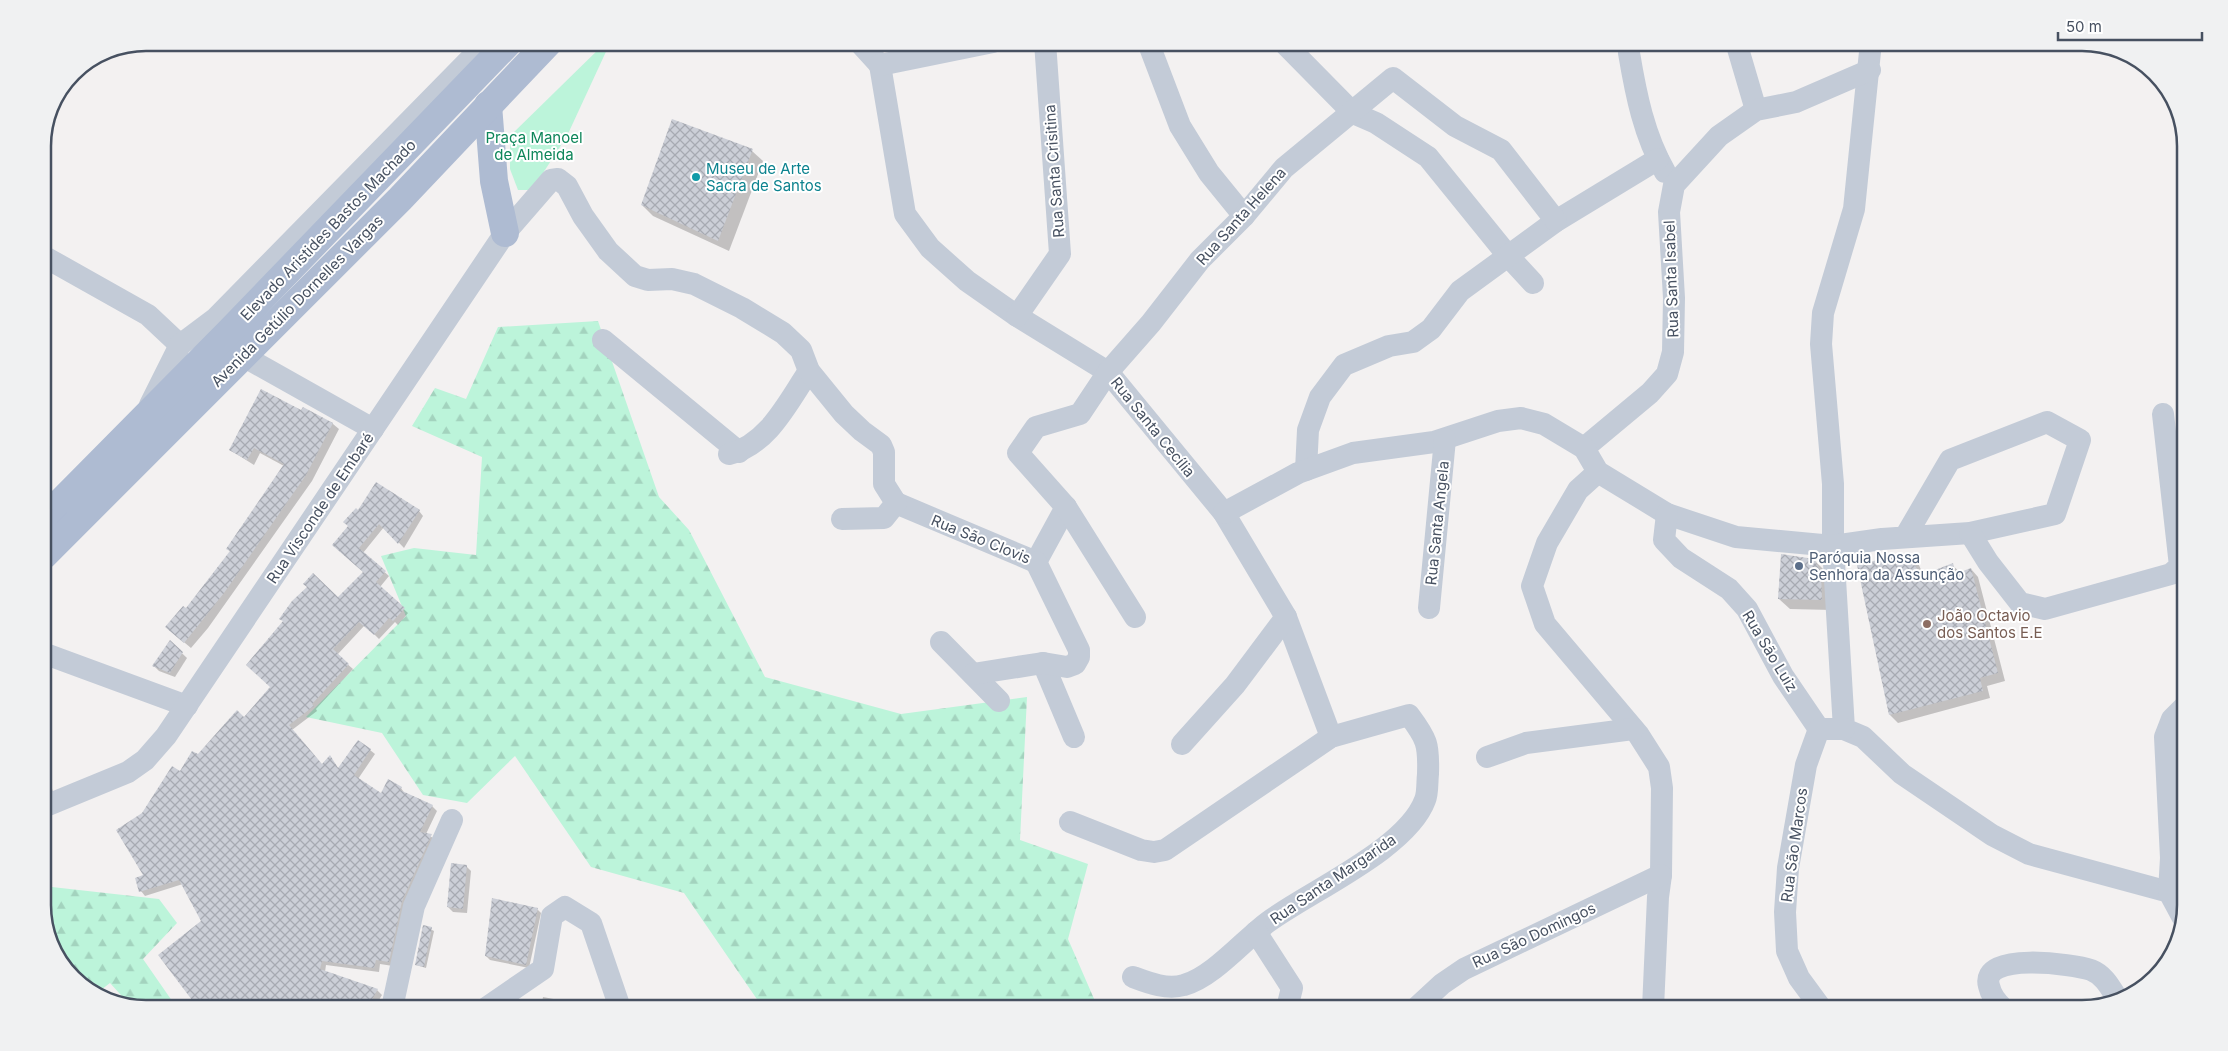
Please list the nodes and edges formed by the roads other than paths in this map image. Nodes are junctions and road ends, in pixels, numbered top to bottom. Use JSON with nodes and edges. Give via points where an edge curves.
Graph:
{"nodes":[{"id":1,"x":478,"y":51,"type":"edge"},
{"id":2,"x":500,"y":51,"type":"edge"},
{"id":3,"x":540,"y":51,"type":"edge"},
{"id":4,"x":867,"y":51,"type":"edge"},
{"id":5,"x":949,"y":51,"type":"edge"},
{"id":6,"x":1046,"y":51,"type":"edge"},
{"id":7,"x":1151,"y":51,"type":"edge"},
{"id":8,"x":1292,"y":51,"type":"edge"},
{"id":9,"x":1739,"y":51,"type":"edge"},
{"id":10,"x":1871,"y":51,"type":"edge"},
{"id":11,"x":1629,"y":53,"type":"dead end"},
{"id":12,"x":880,"y":65,"type":"junction"},
{"id":13,"x":1870,"y":70,"type":"junction"},
{"id":14,"x":488,"y":105,"type":"junction"},
{"id":15,"x":1756,"y":110,"type":"junction"},
{"id":16,"x":1353,"y":113,"type":"junction"},
{"id":17,"x":1658,"y":159,"type":"junction"},
{"id":18,"x":1674,"y":185,"type":"junction"},
{"id":19,"x":1244,"y":216,"type":"junction"},
{"id":20,"x":1556,"y":221,"type":"junction"},
{"id":21,"x":505,"y":233,"type":"junction"},
{"id":22,"x":1509,"y":257,"type":"junction"},
{"id":23,"x":51,"y":260,"type":"edge"},
{"id":24,"x":1533,"y":283,"type":"dead end"},
{"id":25,"x":1016,"y":316,"type":"junction"},
{"id":26,"x":603,"y":340,"type":"dead end"},
{"id":27,"x":180,"y":345,"type":"junction"},
{"id":28,"x":243,"y":356,"type":"junction"},
{"id":29,"x":809,"y":371,"type":"junction"},
{"id":30,"x":1108,"y":372,"type":"junction"},
{"id":31,"x":2163,"y":414,"type":"dead end"},
{"id":32,"x":145,"y":415,"type":"junction"},
{"id":33,"x":373,"y":430,"type":"junction"},
{"id":34,"x":1445,"y":439,"type":"junction"},
{"id":35,"x":1584,"y":448,"type":"junction"},
{"id":36,"x":1306,"y":470,"type":"junction"},
{"id":37,"x":1598,"y":472,"type":"junction"},
{"id":38,"x":896,"y":504,"type":"junction"},
{"id":39,"x":1066,"y":508,"type":"junction"},
{"id":40,"x":51,"y":512,"type":"edge"},
{"id":41,"x":1224,"y":513,"type":"junction"},
{"id":42,"x":1667,"y":514,"type":"junction"},
{"id":43,"x":842,"y":519,"type":"dead end"},
{"id":44,"x":1970,"y":533,"type":"junction"},
{"id":45,"x":1905,"y":537,"type":"junction"},
{"id":46,"x":2177,"y":539,"type":"edge"},
{"id":47,"x":1833,"y":546,"type":"junction"},
{"id":48,"x":51,"y":548,"type":"edge"},
{"id":49,"x":1036,"y":562,"type":"junction"},
{"id":50,"x":2177,"y":569,"type":"edge"},
{"id":51,"x":1428,"y":608,"type":"dead end"},
{"id":52,"x":1286,"y":616,"type":"junction"},
{"id":53,"x":1135,"y":617,"type":"dead end"},
{"id":54,"x":941,"y":642,"type":"dead end"},
{"id":55,"x":51,"y":656,"type":"edge"},
{"id":56,"x":1043,"y":663,"type":"junction"},
{"id":57,"x":973,"y":674,"type":"junction"},
{"id":58,"x":999,"y":701,"type":"dead end"},
{"id":59,"x":187,"y":706,"type":"junction"},
{"id":60,"x":2177,"y":714,"type":"edge"},
{"id":61,"x":1634,"y":729,"type":"junction"},
{"id":62,"x":1820,"y":729,"type":"junction"},
{"id":63,"x":1844,"y":729,"type":"junction"},
{"id":64,"x":1074,"y":737,"type":"dead end"},
{"id":65,"x":1330,"y":737,"type":"junction"},
{"id":66,"x":1182,"y":744,"type":"dead end"},
{"id":67,"x":1487,"y":757,"type":"dead end"},
{"id":68,"x":51,"y":803,"type":"edge"},
{"id":69,"x":452,"y":820,"type":"dead end"},
{"id":70,"x":1070,"y":822,"type":"dead end"},
{"id":71,"x":1661,"y":875,"type":"junction"},
{"id":72,"x":2169,"y":892,"type":"junction"},
{"id":73,"x":2177,"y":907,"type":"edge"},
{"id":74,"x":1256,"y":932,"type":"junction"},
{"id":75,"x":1133,"y":977,"type":"dead end"},
{"id":76,"x":2115,"y":994,"type":"edge"},
{"id":77,"x":394,"y":1000,"type":"edge"},
{"id":78,"x":497,"y":1000,"type":"edge"},
{"id":79,"x":617,"y":1000,"type":"edge"},
{"id":80,"x":1289,"y":1000,"type":"edge"},
{"id":81,"x":1425,"y":1000,"type":"edge"},
{"id":82,"x":1652,"y":1000,"type":"edge"},
{"id":83,"x":1815,"y":1000,"type":"edge"},
{"id":84,"x":1996,"y":1000,"type":"edge"}],
"edges":[{"from":1,"to":27,"type":"street","via":[[222,312]]},
{"from":2,"to":32,"type":"main road","name":"Elevado Aristides Bastos Machado"},
{"from":3,"to":14,"type":"main road","name":"Avenida Getúlio Dornelles Vargas"},
{"from":4,"to":12,"type":"street"},
{"from":5,"to":12,"type":"street"},
{"from":6,"to":25,"type":"street","name":"Rua Santa Crisitina","via":[[1060,254]]},
{"from":7,"to":19,"type":"street","via":[[1180,126],[1209,173]]},
{"from":8,"to":16,"type":"street"},
{"from":9,"to":15,"type":"street"},
{"from":10,"to":13,"type":"street"},
{"from":11,"to":17,"type":"street","via":[[1638,110]]},
{"from":12,"to":25,"type":"street","name":"Rua Santa Cecília","via":[[905,214],[930,248],[967,281]]},
{"from":13,"to":15,"type":"street","via":[[1796,102]]},
{"from":13,"to":47,"type":"street","via":[[1854,209],[1823,313],[1821,344],[1833,484]]},
{"from":14,"to":21,"type":"main road","via":[[494,181]]},
{"from":14,"to":28,"type":"main road","name":"Avenida Getúlio Dornelles Vargas","via":[[400,199]]},
{"from":15,"to":18,"type":"street","via":[[1719,136]]},
{"from":16,"to":19,"type":"street","name":"Rua Santa Helena","via":[[1284,168]]},
{"from":16,"to":20,"type":"street","name":"Rua Santa Helena","via":[[1393,78],[1455,126],[1500,150]]},
{"from":16,"to":22,"type":"street","via":[[1376,122],[1428,157]]},
{"from":17,"to":18,"type":"street"},
{"from":17,"to":20,"type":"street"},
{"from":18,"to":35,"type":"street","name":"Rua Santa Isabel","via":[[1669,212],[1674,298],[1673,352],[1667,374],[1650,393]]},
{"from":19,"to":30,"type":"street","name":"Rua Santa Helena","via":[[1200,260]]},
{"from":20,"to":22,"type":"street"},
{"from":21,"to":29,"type":"street","name":"Rua Visconde de Embaré","via":[[551,180],[558,179],[567,186],[608,252],[635,276],[694,284],[742,308],[783,333],[801,350]]},
{"from":21,"to":33,"type":"street","name":"Rua Visconde de Embaré"},
{"from":22,"to":24,"type":"street"},
{"from":22,"to":36,"type":"street","via":[[1460,291],[1431,329],[1414,342],[1389,346],[1344,365],[1320,396],[1308,430]]},
{"from":23,"to":27,"type":"street","via":[[148,315]]},
{"from":25,"to":30,"type":"street","name":"Rua Santa Cecília"},
{"from":26,"to":29,"type":"street","via":[[734,453],[756,441],[772,425]]},
{"from":27,"to":32,"type":"street"},
{"from":28,"to":33,"type":"street"},
{"from":28,"to":48,"type":"main road","name":"Avenida Getúlio Dornelles Vargas"},
{"from":29,"to":38,"type":"street","via":[[844,414],[881,445],[884,484]]},
{"from":30,"to":39,"type":"street","via":[[1080,414],[1036,427],[1018,453]]},
{"from":30,"to":41,"type":"street","name":"Rua Santa Cecília"},
{"from":31,"to":46,"type":"street"},
{"from":32,"to":40,"type":"main road","name":"Elevado Aristides Bastos Machado"},
{"from":33,"to":59,"type":"street","name":"Rua Visconde de Embaré"},
{"from":34,"to":35,"type":"street","via":[[1498,421],[1521,418],[1544,424]]},
{"from":34,"to":36,"type":"street","via":[[1352,454]]},
{"from":34,"to":51,"type":"street","name":"Rua Santa Angela"},
{"from":35,"to":37,"type":"street"},
{"from":36,"to":41,"type":"street"},
{"from":37,"to":42,"type":"street"},
{"from":37,"to":61,"type":"street","via":[[1578,490],[1547,542],[1532,586],[1545,624]]},
{"from":38,"to":43,"type":"street","via":[[884,518]]},
{"from":38,"to":49,"type":"street","name":"Rua São Clovis"},
{"from":39,"to":49,"type":"street","name":"Rua São Clovis"},
{"from":39,"to":53,"type":"street"},
{"from":41,"to":52,"type":"street","name":"Rua Santa Cecília"},
{"from":42,"to":47,"type":"street","via":[[1736,537]]},
{"from":42,"to":62,"type":"street","name":"Rua São Luiz","via":[[1664,540],[1681,558],[1730,589],[1747,609],[1783,676]]},
{"from":44,"to":45,"type":"street"},
{"from":44,"to":45,"type":"street","via":[[2055,514],[2080,440],[2047,422],[1950,460]]},
{"from":44,"to":50,"type":"street","via":[[2020,603],[2045,608],[2171,574]]},
{"from":45,"to":47,"type":"street"},
{"from":47,"to":63,"type":"street"},
{"from":49,"to":56,"type":"street","via":[[1079,650],[1075,664],[1067,667]]},
{"from":52,"to":65,"type":"street","name":"Rua Santa Cecília"},
{"from":52,"to":66,"type":"street","via":[[1235,685]]},
{"from":54,"to":57,"type":"street"},
{"from":55,"to":59,"type":"street"},
{"from":56,"to":57,"type":"street"},
{"from":56,"to":64,"type":"street"},
{"from":57,"to":58,"type":"street"},
{"from":59,"to":68,"type":"street","name":"Rua Visconde de Embaré","via":[[145,760],[128,772]]},
{"from":60,"to":72,"type":"street","via":[[2165,737],[2171,858]]},
{"from":61,"to":67,"type":"street","via":[[1526,743]]},
{"from":61,"to":71,"type":"street","via":[[1659,767],[1662,788]]},
{"from":62,"to":63,"type":"street"},
{"from":62,"to":83,"type":"street","name":"Rua São Marcos","via":[[1806,765],[1788,868],[1785,912],[1788,951],[1799,978]]},
{"from":63,"to":72,"type":"street","via":[[1863,737],[1902,774],[2008,845],[2029,854]]},
{"from":65,"to":70,"type":"street","name":"Rua Santa Margarida","via":[[1165,850],[1141,850]]},
{"from":65,"to":74,"type":"street","name":"Rua Santa Margarida","via":[[1410,715],[1425,737],[1428,753],[1426,799],[1400,836]]},
{"from":69,"to":77,"type":"street","via":[[414,906]]},
{"from":71,"to":81,"type":"street","name":"Rua São Domingos","via":[[1464,969]]},
{"from":71,"to":82,"type":"street"},
{"from":72,"to":73,"type":"street"},
{"from":74,"to":75,"type":"street","name":"Rua Santa Margarida","via":[[1197,981],[1182,986],[1165,986]]},
{"from":74,"to":80,"type":"street","via":[[1292,988]]},
{"from":76,"to":84,"type":"street","via":[[2110,984],[2091,970],[2038,963],[2000,965],[1991,971],[1988,982]]},
{"from":78,"to":79,"type":"street","via":[[543,968],[552,916],[565,907],[591,923]]}]}
